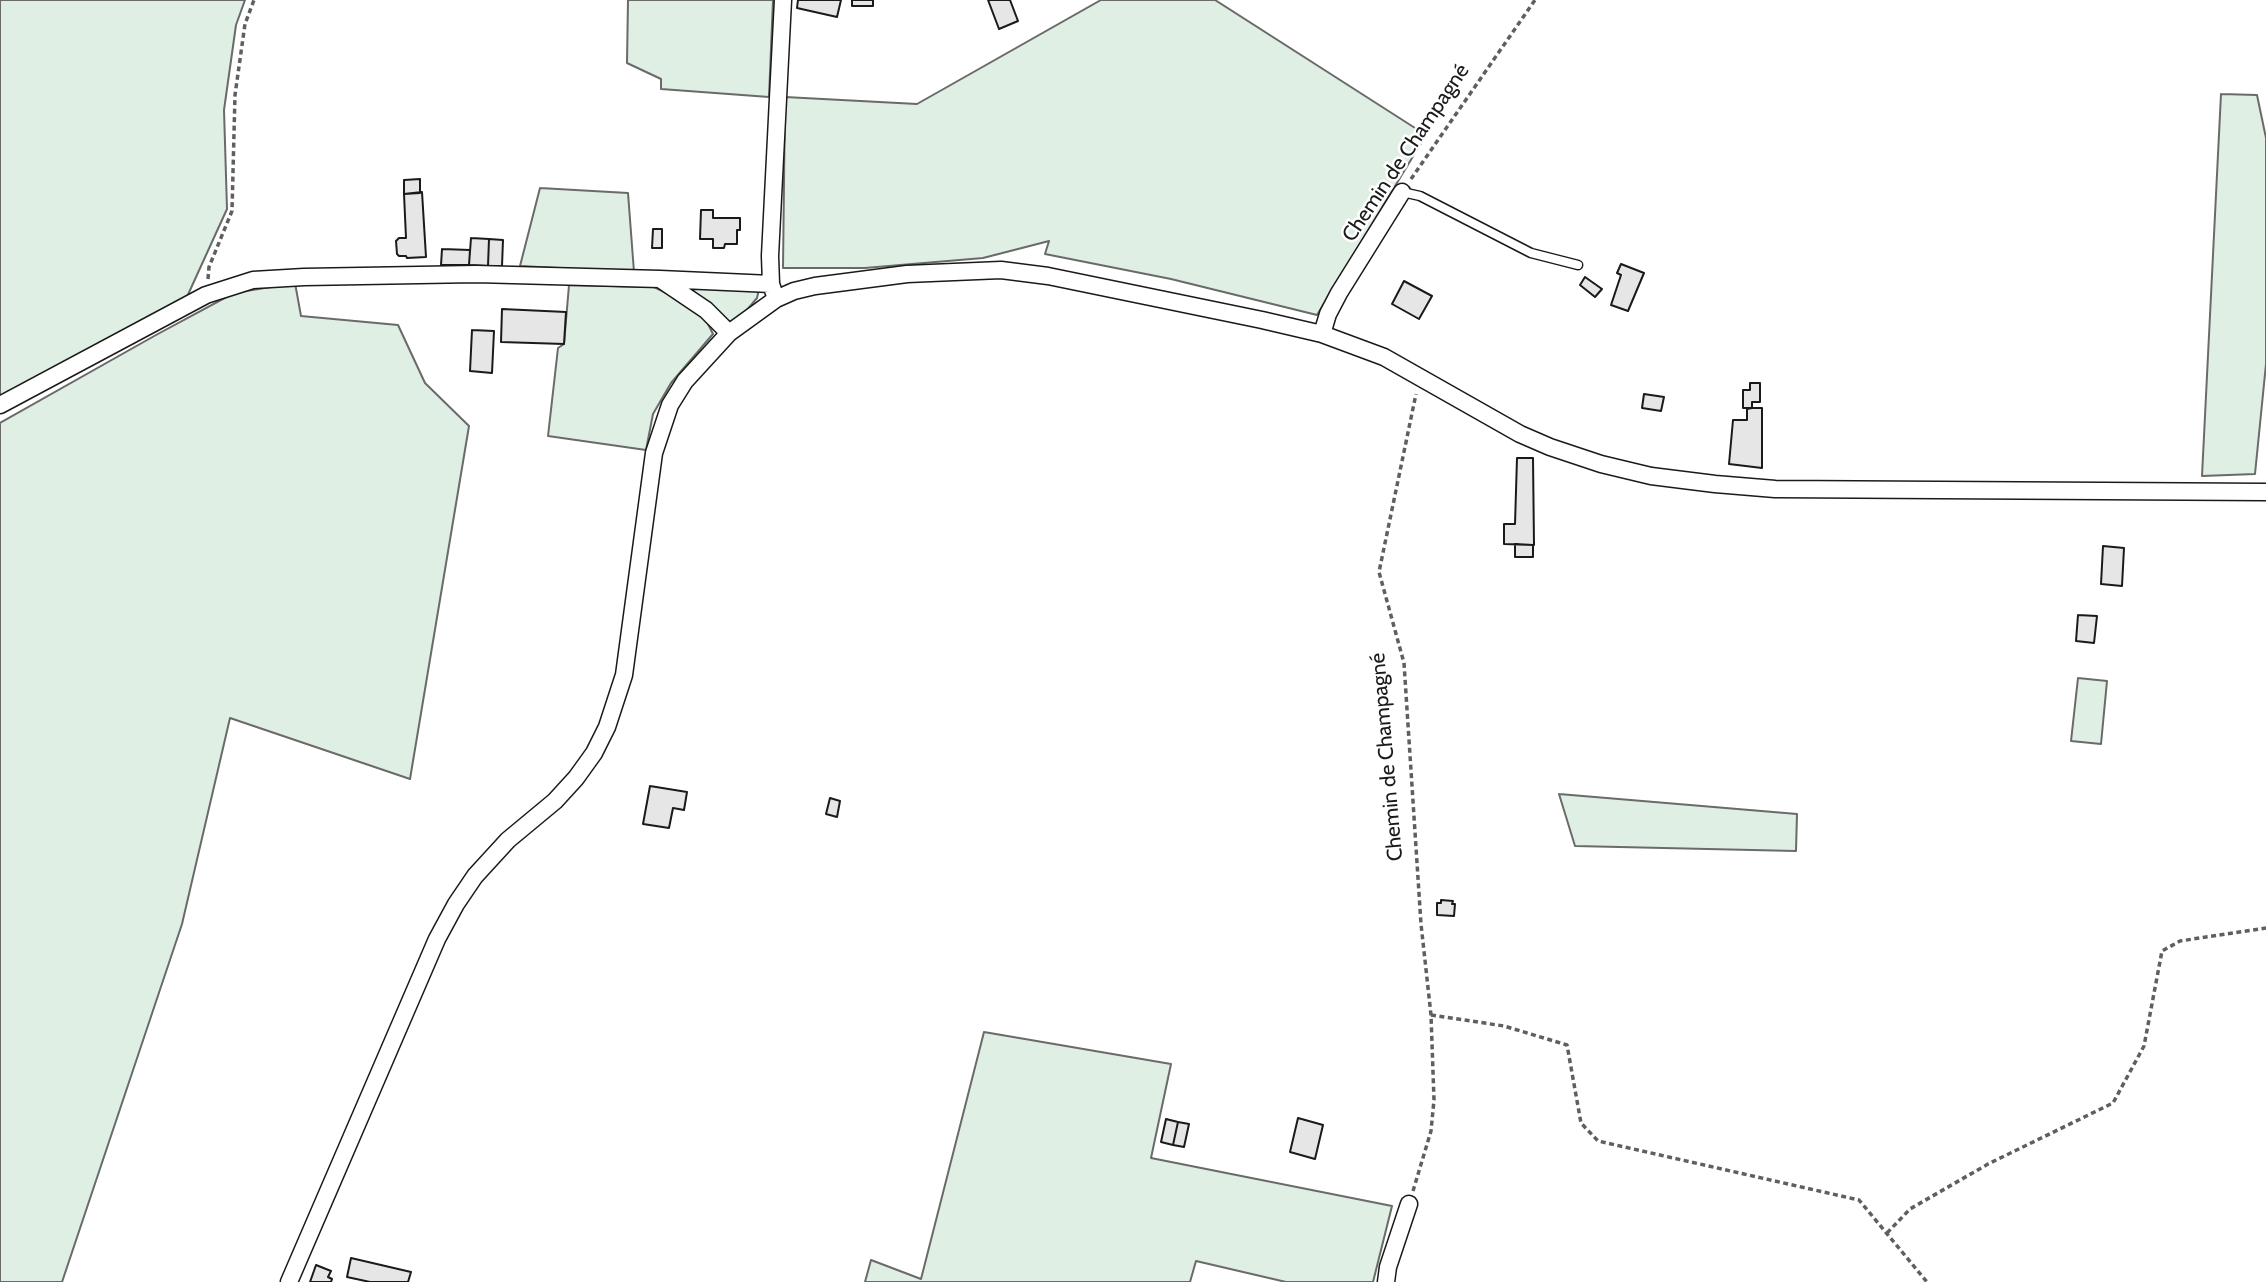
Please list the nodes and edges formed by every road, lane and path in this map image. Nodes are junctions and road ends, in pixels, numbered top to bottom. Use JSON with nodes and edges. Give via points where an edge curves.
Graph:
{"nodes":[{"id":1,"x":254,"y":0,"type":"edge"},
{"id":2,"x":783,"y":0,"type":"edge"},
{"id":3,"x":1535,"y":0,"type":"edge"},
{"id":4,"x":1402,"y":192,"type":"junction"},
{"id":5,"x":1578,"y":265,"type":"dead end"},
{"id":6,"x":660,"y":279,"type":"junction"},
{"id":7,"x":774,"y":291,"type":"junction"},
{"id":8,"x":206,"y":295,"type":"junction"},
{"id":9,"x":729,"y":333,"type":"junction"},
{"id":10,"x":1322,"y":334,"type":"junction"},
{"id":11,"x":1418,"y":375,"type":"junction"},
{"id":12,"x":0,"y":405,"type":"edge"},
{"id":13,"x":2266,"y":492,"type":"edge"},
{"id":14,"x":2266,"y":929,"type":"edge"},
{"id":15,"x":1431,"y":1015,"type":"junction"},
{"id":16,"x":1409,"y":1204,"type":"joint"},
{"id":17,"x":1886,"y":1233,"type":"junction"},
{"id":18,"x":289,"y":1282,"type":"edge"},
{"id":19,"x":1385,"y":1282,"type":"edge"},
{"id":20,"x":1927,"y":1282,"type":"edge"}],
"edges":[{"from":1,"to":8,"type":"path","via":[[245,24],[235,95],[232,211],[209,267]]},
{"from":2,"to":7,"type":"street","via":[[770,256]]},
{"from":3,"to":4,"type":"path","name":"Chemin de Champagné"},
{"from":4,"to":5,"type":"lane","via":[[1420,196],[1531,253]]},
{"from":4,"to":10,"type":"street","name":"Chemin de Champagné","via":[[1339,293]]},
{"from":6,"to":7,"type":"street"},
{"from":6,"to":8,"type":"street","via":[[475,274],[304,277],[253,280]]},
{"from":6,"to":9,"type":"street","via":[[706,310]]},
{"from":7,"to":9,"type":"street"},
{"from":7,"to":10,"type":"street","via":[[948,270],[1001,270],[1115,289]]},
{"from":8,"to":12,"type":"street"},
{"from":9,"to":18,"type":"street","via":[[685,381],[660,431],[648,488],[624,675],[607,726],[576,778],[508,839],[456,904]]},
{"from":10,"to":11,"type":"street"},
{"from":11,"to":13,"type":"street","via":[[1550,447],[1651,476],[1715,485]]},
{"from":11,"to":15,"type":"path","name":"Chemin de Champagné","via":[[1379,572],[1404,663]]},
{"from":14,"to":17,"type":"path","via":[[2180,941],[2162,951],[2144,1046],[2113,1103],[1988,1164],[1910,1209]]},
{"from":15,"to":16,"type":"path","name":"Chemin de Champagné","via":[[1431,1131]]},
{"from":15,"to":17,"type":"path","via":[[1504,1026],[1567,1045],[1581,1123],[1598,1141],[1859,1200]]},
{"from":16,"to":19,"type":"street"},
{"from":17,"to":20,"type":"path"}]}
